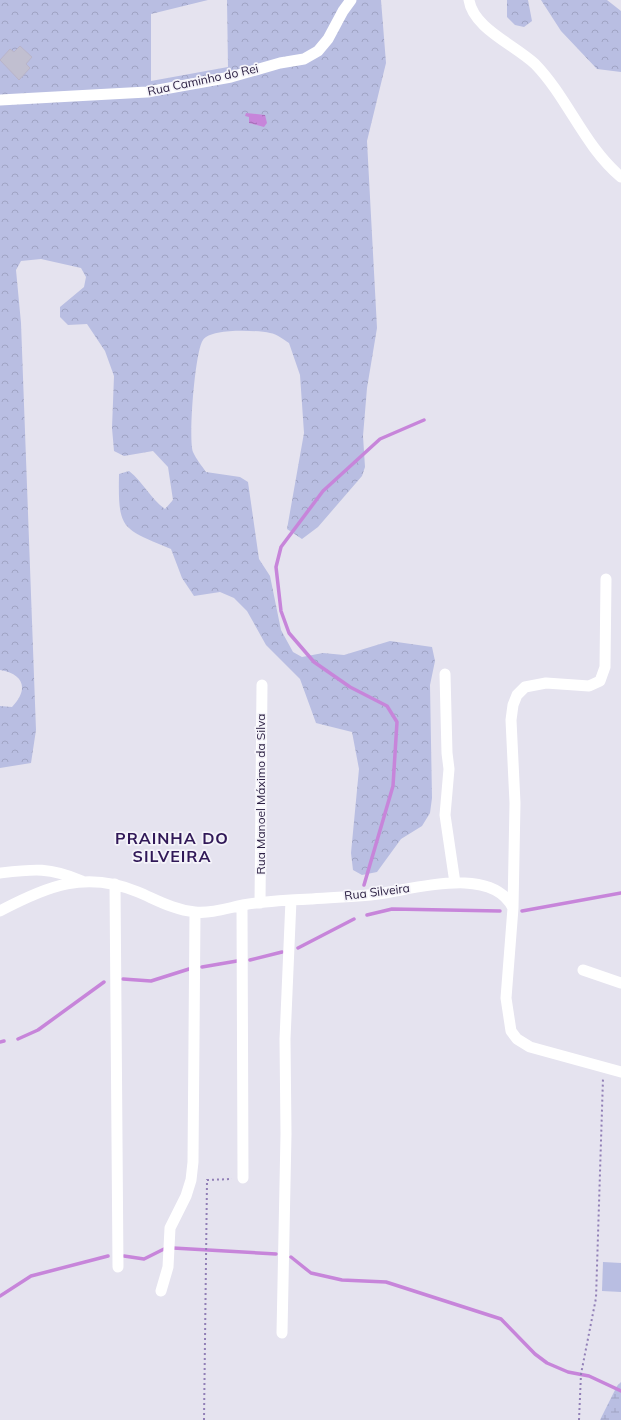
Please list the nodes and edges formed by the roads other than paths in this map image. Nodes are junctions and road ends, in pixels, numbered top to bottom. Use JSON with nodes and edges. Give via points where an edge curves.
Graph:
{"nodes":[{"id":1,"x":352,"y":0,"type":"edge"},
{"id":2,"x":468,"y":0,"type":"edge"},
{"id":3,"x":0,"y":100,"type":"edge"},
{"id":4,"x":621,"y":178,"type":"edge"},
{"id":5,"x":606,"y":579,"type":"dead end"},
{"id":6,"x":445,"y":674,"type":"dead end"},
{"id":7,"x":262,"y":685,"type":"dead end"},
{"id":8,"x":0,"y":873,"type":"edge"},
{"id":9,"x":82,"y":881,"type":"junction"},
{"id":10,"x":455,"y":883,"type":"junction"},
{"id":11,"x":115,"y":884,"type":"junction"},
{"id":12,"x":291,"y":900,"type":"junction"},
{"id":13,"x":260,"y":903,"type":"junction"},
{"id":14,"x":242,"y":905,"type":"junction"},
{"id":15,"x":513,"y":908,"type":"junction"},
{"id":16,"x":0,"y":911,"type":"edge"},
{"id":17,"x":195,"y":913,"type":"junction"},
{"id":18,"x":583,"y":970,"type":"dead end"},
{"id":19,"x":621,"y":982,"type":"edge"},
{"id":20,"x":621,"y":1072,"type":"edge"},
{"id":21,"x":243,"y":1178,"type":"road end"},
{"id":22,"x":118,"y":1267,"type":"dead end"},
{"id":23,"x":161,"y":1291,"type":"dead end"},
{"id":24,"x":282,"y":1333,"type":"dead end"}],
"edges":[{"from":1,"to":3,"type":"street","name":"Rua Caminho do Rei","via":[[328,39],[318,51],[304,60],[280,63],[232,77],[147,92]]},
{"from":2,"to":4,"type":"street","via":[[483,25],[530,60],[545,75],[593,147]]},
{"from":5,"to":15,"type":"street","via":[[605,667],[600,680],[589,686],[546,683],[525,687],[517,695],[513,706]]},
{"from":6,"to":10,"type":"street","via":[[449,769],[445,815]]},
{"from":7,"to":13,"type":"street","name":"Rua Manoel Máximo da Silva"},
{"from":8,"to":9,"type":"street","via":[[42,869]]},
{"from":9,"to":11,"type":"street","name":"Rua Silveira"},
{"from":9,"to":16,"type":"street","name":"Rua Silveira","via":[[46,889]]},
{"from":10,"to":12,"type":"street","name":"Rua Silveira","via":[[428,884],[365,895]]},
{"from":10,"to":15,"type":"street","name":"Rua Silveira","via":[[492,888],[509,899]]},
{"from":11,"to":17,"type":"street","name":"Rua Silveira","via":[[164,905]]},
{"from":11,"to":22,"type":"street"},
{"from":12,"to":13,"type":"street","name":"Rua Silveira"},
{"from":12,"to":24,"type":"street","via":[[285,1039]]},
{"from":13,"to":14,"type":"street","name":"Rua Silveira"},
{"from":14,"to":17,"type":"street","name":"Rua Silveira"},
{"from":14,"to":21,"type":"street"},
{"from":15,"to":20,"type":"street","via":[[506,998],[511,1031],[517,1039],[530,1047]]},
{"from":17,"to":23,"type":"street","via":[[192,1174],[186,1196],[170,1228],[168,1267]]},
{"from":18,"to":19,"type":"street"}]}
